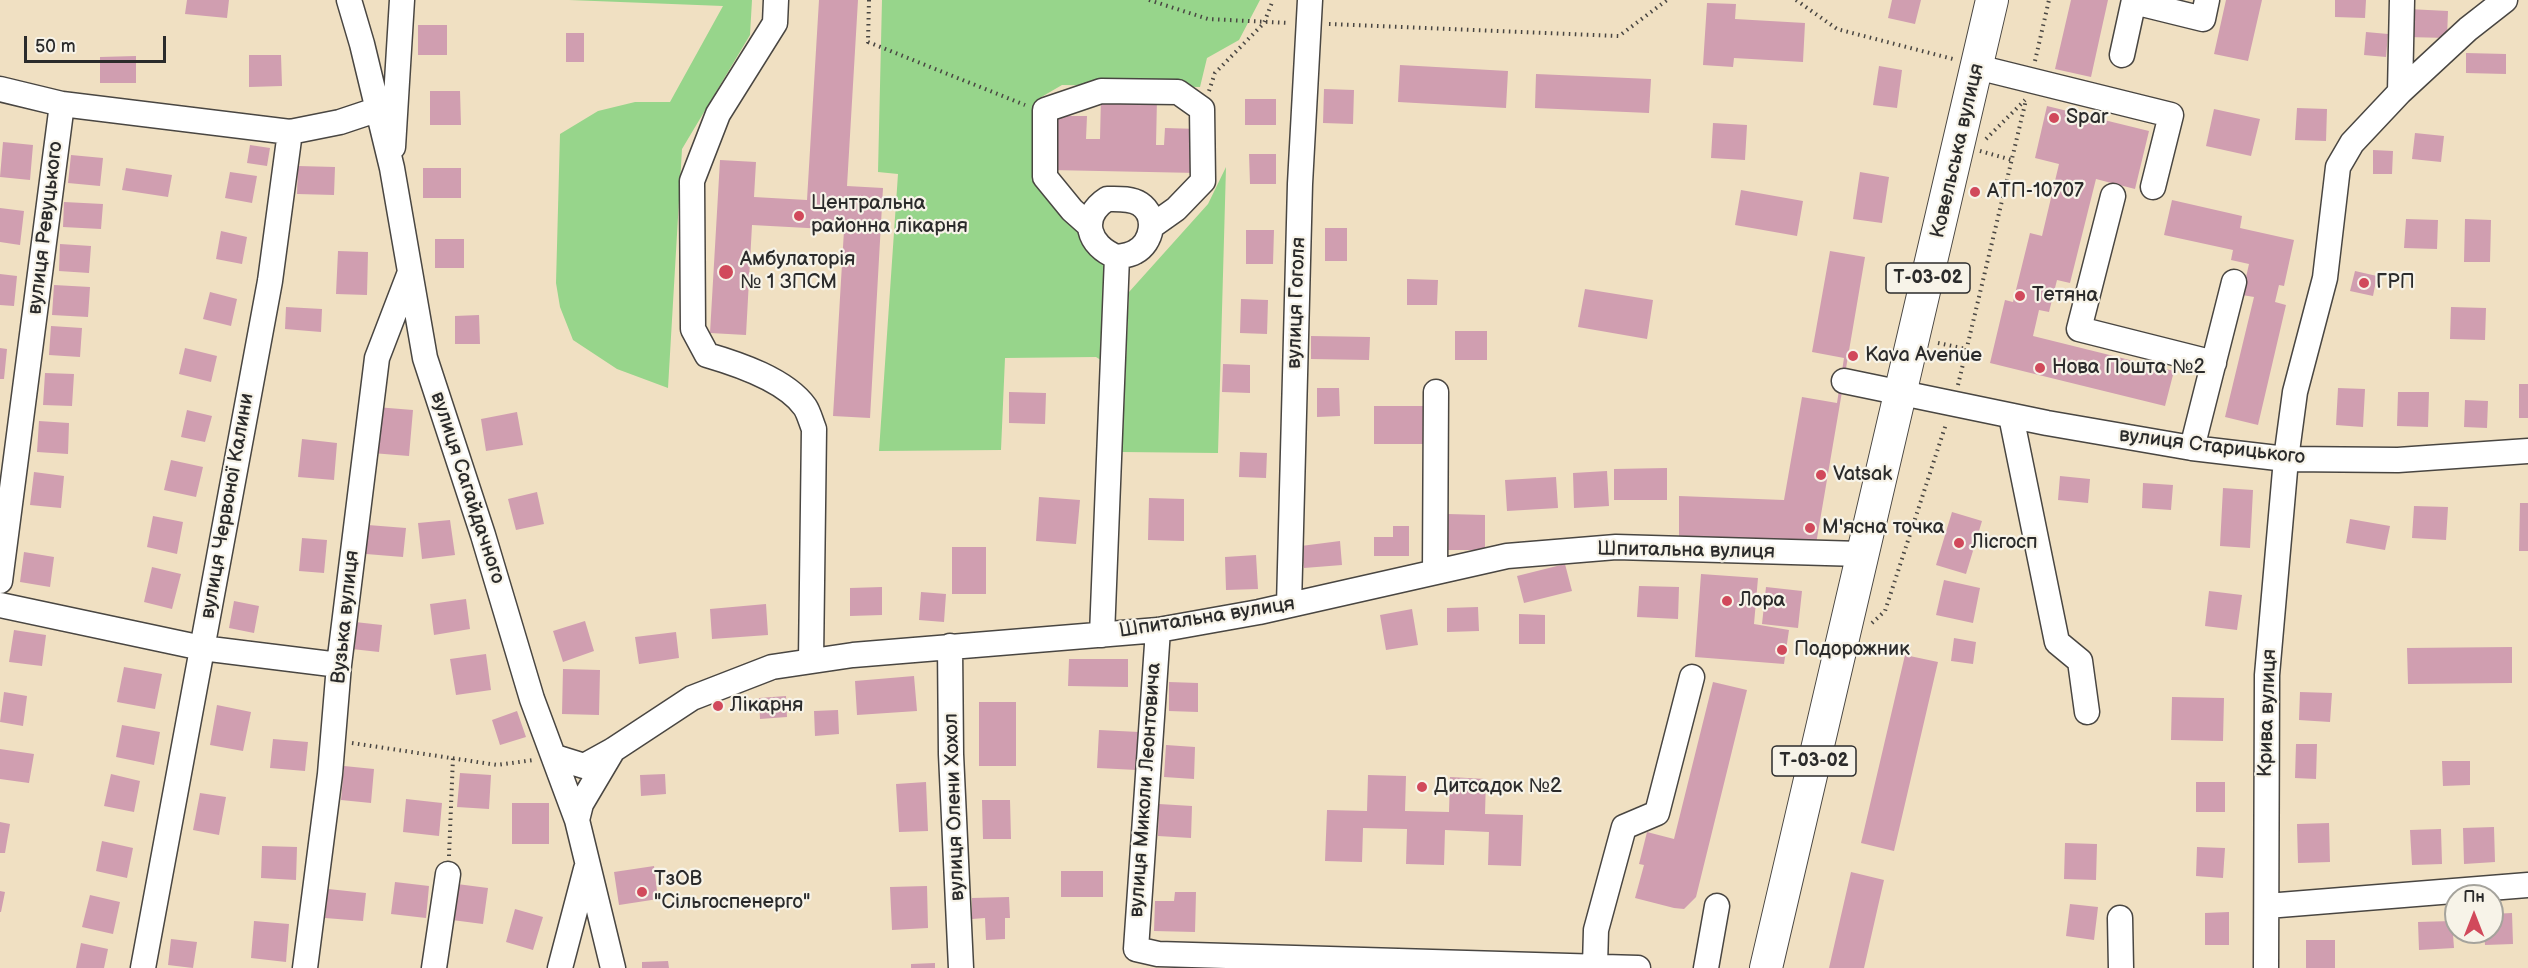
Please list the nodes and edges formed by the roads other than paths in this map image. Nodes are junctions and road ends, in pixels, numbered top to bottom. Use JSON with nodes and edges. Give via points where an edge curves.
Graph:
{"nodes":[{"id":1,"x":349,"y":0,"type":"edge"},
{"id":2,"x":402,"y":0,"type":"edge"},
{"id":3,"x":776,"y":0,"type":"edge"},
{"id":4,"x":1992,"y":0,"type":"edge"},
{"id":5,"x":2207,"y":0,"type":"edge"},
{"id":6,"x":2402,"y":0,"type":"edge"},
{"id":7,"x":2505,"y":0,"type":"edge"},
{"id":8,"x":2134,"y":1,"type":"edge"},
{"id":9,"x":1310,"y":12,"type":"edge"},
{"id":10,"x":362,"y":44,"type":"junction"},
{"id":11,"x":399,"y":50,"type":"junction"},
{"id":12,"x":2122,"y":55,"type":"dead end"},
{"id":13,"x":1977,"y":67,"type":"junction"},
{"id":14,"x":0,"y":89,"type":"edge"},
{"id":15,"x":2400,"y":92,"type":"junction"},
{"id":16,"x":62,"y":104,"type":"junction"},
{"id":17,"x":376,"y":110,"type":"junction"},
{"id":18,"x":290,"y":132,"type":"junction"},
{"id":19,"x":392,"y":168,"type":"junction"},
{"id":20,"x":2153,"y":187,"type":"dead end"},
{"id":21,"x":2113,"y":196,"type":"dead end"},
{"id":22,"x":1090,"y":226,"type":"junction"},
{"id":23,"x":1152,"y":226,"type":"junction"},
{"id":24,"x":1116,"y":256,"type":"junction"},
{"id":25,"x":410,"y":272,"type":"junction"},
{"id":26,"x":2234,"y":282,"type":"dead end"},
{"id":27,"x":2214,"y":363,"type":"junction"},
{"id":28,"x":1844,"y":381,"type":"dead end"},
{"id":29,"x":1436,"y":392,"type":"dead end"},
{"id":30,"x":1900,"y":393,"type":"junction"},
{"id":31,"x":2010,"y":416,"type":"junction"},
{"id":32,"x":2192,"y":448,"type":"junction"},
{"id":33,"x":2528,"y":451,"type":"edge"},
{"id":34,"x":2286,"y":459,"type":"junction"},
{"id":35,"x":1861,"y":555,"type":"junction"},
{"id":36,"x":1435,"y":572,"type":"junction"},
{"id":37,"x":0,"y":581,"type":"edge"},
{"id":38,"x":0,"y":605,"type":"edge"},
{"id":39,"x":1289,"y":605,"type":"junction"},
{"id":40,"x":1158,"y":630,"type":"junction"},
{"id":41,"x":1102,"y":635,"type":"junction"},
{"id":42,"x":950,"y":646,"type":"junction"},
{"id":43,"x":202,"y":648,"type":"junction"},
{"id":44,"x":811,"y":660,"type":"junction"},
{"id":45,"x":339,"y":665,"type":"junction"},
{"id":46,"x":1692,"y":677,"type":"dead end"},
{"id":47,"x":2087,"y":712,"type":"dead end"},
{"id":48,"x":613,"y":750,"type":"junction"},
{"id":49,"x":555,"y":757,"type":"junction"},
{"id":50,"x":576,"y":820,"type":"junction"},
{"id":51,"x":587,"y":866,"type":"junction"},
{"id":52,"x":448,"y":874,"type":"road end"},
{"id":53,"x":2528,"y":885,"type":"edge"},
{"id":54,"x":1718,"y":906,"type":"dead end"},
{"id":55,"x":2267,"y":906,"type":"junction"},
{"id":56,"x":2120,"y":918,"type":"dead end"},
{"id":57,"x":1595,"y":966,"type":"junction"},
{"id":58,"x":143,"y":968,"type":"edge"},
{"id":59,"x":305,"y":968,"type":"edge"},
{"id":60,"x":434,"y":968,"type":"edge"},
{"id":61,"x":561,"y":968,"type":"edge"},
{"id":62,"x":613,"y":968,"type":"edge"},
{"id":63,"x":961,"y":968,"type":"edge"},
{"id":64,"x":1638,"y":968,"type":"edge"},
{"id":65,"x":1706,"y":968,"type":"edge"},
{"id":66,"x":1766,"y":968,"type":"edge"},
{"id":67,"x":2121,"y":968,"type":"edge"},
{"id":68,"x":2266,"y":968,"type":"edge"}],
"edges":[{"from":1,"to":10,"type":"street","name":"вулиця Сагайдачного"},
{"from":2,"to":11,"type":"street"},
{"from":3,"to":44,"type":"street","via":[[775,23],[718,114],[692,181],[693,329],[707,355],[757,371],[791,394],[806,408],[814,429]]},
{"from":4,"to":13,"type":"main road","name":"Ковельська вулиця","number":"Т-03-02"},
{"from":5,"to":8,"type":"street","via":[[2203,19]]},
{"from":6,"to":15,"type":"street"},
{"from":7,"to":15,"type":"street","name":"Крива вулиця"},
{"from":8,"to":12,"type":"street"},
{"from":9,"to":39,"type":"street","name":"вулиця Гоголя","via":[[1300,184]]},
{"from":10,"to":11,"type":"street","via":[[373,53]]},
{"from":10,"to":17,"type":"street","name":"вулиця Сагайдачного"},
{"from":11,"to":19,"type":"street"},
{"from":13,"to":20,"type":"street","via":[[2171,115]]},
{"from":13,"to":30,"type":"main road","name":"Ковельська вулиця","number":"Т-03-02"},
{"from":14,"to":16,"type":"street"},
{"from":15,"to":34,"type":"street","name":"Крива вулиця","via":[[2352,143],[2338,167],[2325,278],[2295,392]]},
{"from":16,"to":18,"type":"street"},
{"from":16,"to":37,"type":"street","name":"вулиця Ревуцького"},
{"from":17,"to":18,"type":"street"},
{"from":17,"to":19,"type":"street","name":"вулиця Сагайдачного"},
{"from":18,"to":43,"type":"street","name":"вулиця Червоної Калини","via":[[270,281]]},
{"from":19,"to":25,"type":"street","name":"вулиця Сагайдачного"},
{"from":21,"to":27,"type":"street","via":[[2079,329]]},
{"from":22,"to":23,"type":"street","via":[[1099,204],[1107,199],[1125,199],[1140,204],[1148,212]]},
{"from":22,"to":23,"type":"street","via":[[1045,177],[1046,110],[1101,91],[1178,92],[1202,109],[1203,181],[1176,209]]},
{"from":22,"to":24,"type":"street","via":[[1098,247]]},
{"from":23,"to":24,"type":"street","via":[[1147,242],[1136,252]]},
{"from":24,"to":41,"type":"street"},
{"from":25,"to":45,"type":"street","name":"Вузька вулиця","via":[[377,358]]},
{"from":25,"to":49,"type":"street","name":"вулиця Сагайдачного","via":[[425,358],[532,699]]},
{"from":26,"to":27,"type":"street"},
{"from":27,"to":32,"type":"street"},
{"from":28,"to":30,"type":"street","name":"вулиця Старицького"},
{"from":29,"to":36,"type":"street"},
{"from":30,"to":31,"type":"street","name":"вулиця Старицького"},
{"from":30,"to":35,"type":"main road","name":"Ковельська вулиця","number":"Т-03-02"},
{"from":31,"to":32,"type":"street","name":"вулиця Старицького"},
{"from":31,"to":47,"type":"street","via":[[2057,642],[2080,661]]},
{"from":32,"to":34,"type":"street","name":"вулиця Старицького"},
{"from":33,"to":34,"type":"street","name":"вулиця Старицького","via":[[2398,460]]},
{"from":34,"to":55,"type":"street","name":"Крива вулиця","via":[[2267,675]]},
{"from":35,"to":36,"type":"street","name":"Шпитальна вулиця","via":[[1616,547],[1507,556]]},
{"from":35,"to":66,"type":"main road","name":"Ковельська вулиця","number":"Т-03-02"},
{"from":36,"to":39,"type":"street","name":"Шпитальна вулиця"},
{"from":38,"to":43,"type":"street"},
{"from":39,"to":40,"type":"street","name":"Шпитальна вулиця"},
{"from":40,"to":41,"type":"street","name":"Шпитальна вулиця"},
{"from":40,"to":57,"type":"street","name":"вулиця Миколи Леонтовича","via":[[1136,949],[1158,954]]},
{"from":41,"to":42,"type":"street","name":"Шпитальна вулиця"},
{"from":42,"to":44,"type":"street","name":"Шпитальна вулиця"},
{"from":42,"to":63,"type":"street","name":"вулиця Олени Хохол"},
{"from":43,"to":45,"type":"street"},
{"from":43,"to":58,"type":"street","name":"вулиця Червоної Калини"},
{"from":44,"to":48,"type":"street","name":"Шпитальна вулиця","via":[[772,667],[692,698]]},
{"from":45,"to":59,"type":"street","name":"Вузька вулиця"},
{"from":46,"to":57,"type":"street","via":[[1657,813],[1624,827],[1596,930]]},
{"from":48,"to":49,"type":"street","via":[[584,766]]},
{"from":48,"to":50,"type":"street","name":"Шпитальна вулиця","via":[[581,804]]},
{"from":49,"to":50,"type":"street","name":"вулиця Сагайдачного"},
{"from":50,"to":51,"type":"street","name":"вулиця Сагайдачного"},
{"from":51,"to":61,"type":"street"},
{"from":51,"to":62,"type":"street","name":"вулиця Сагайдачного"},
{"from":52,"to":60,"type":"street"},
{"from":53,"to":55,"type":"street"},
{"from":54,"to":65,"type":"street"},
{"from":55,"to":68,"type":"street","name":"Крива вулиця"},
{"from":56,"to":67,"type":"street"},
{"from":57,"to":64,"type":"street"}]}
